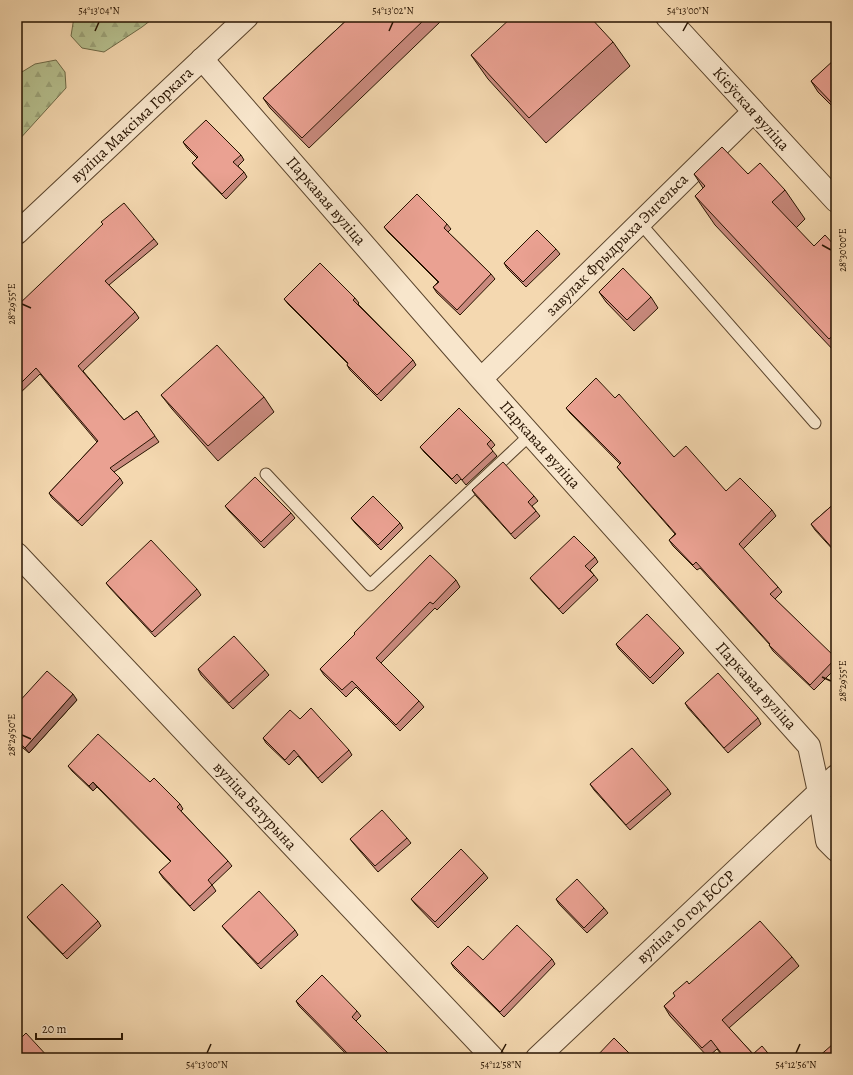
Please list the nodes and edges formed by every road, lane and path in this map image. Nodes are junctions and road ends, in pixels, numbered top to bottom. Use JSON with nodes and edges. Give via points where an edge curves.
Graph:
{"nodes":[{"id":1,"x":247,"y":17,"type":"edge"},
{"id":2,"x":676,"y":20,"type":"edge"},
{"id":3,"x":202,"y":59,"type":"junction"},
{"id":4,"x":753,"y":112,"type":"junction"},
{"id":5,"x":836,"y":201,"type":"edge"},
{"id":6,"x":640,"y":223,"type":"junction"},
{"id":7,"x":17,"y":232,"type":"edge"},
{"id":8,"x":481,"y":379,"type":"junction"},
{"id":9,"x":815,"y":423,"type":"dead end"},
{"id":10,"x":531,"y":434,"type":"junction"},
{"id":11,"x":266,"y":474,"type":"dead end"},
{"id":12,"x":17,"y":554,"type":"edge"},
{"id":13,"x":836,"y":776,"type":"edge"},
{"id":14,"x":819,"y":792,"type":"junction"},
{"id":15,"x":836,"y":850,"type":"edge"},
{"id":16,"x":493,"y":1058,"type":"edge"},
{"id":17,"x":537,"y":1058,"type":"edge"}],
"edges":[{"from":1,"to":3,"type":"street","name":"вуліца Максіма Горкага"},
{"from":2,"to":4,"type":"street","name":"Кіеўская вуліца"},
{"from":3,"to":7,"type":"street","name":"вуліца Максіма Горкага"},
{"from":3,"to":8,"type":"street","name":"Паркавая вуліца"},
{"from":4,"to":5,"type":"street","name":"Кіеўская вуліца"},
{"from":4,"to":6,"type":"street","name":"завулак Фрыдрыха Энгельса"},
{"from":6,"to":8,"type":"street","name":"завулак Фрыдрыха Энгельса"},
{"from":6,"to":9,"type":"lane"},
{"from":8,"to":10,"type":"street","name":"Паркавая вуліца"},
{"from":10,"to":11,"type":"lane","via":[[370,585]]},
{"from":10,"to":14,"type":"street","name":"Паркавая вуліца","via":[[810,746]]},
{"from":12,"to":16,"type":"street","name":"вуліца Батурына"},
{"from":13,"to":14,"type":"street","name":"вуліца 10 год БССР"},
{"from":14,"to":15,"type":"street","name":"Паркавая вуліца","via":[[827,841]]},
{"from":14,"to":17,"type":"street","name":"вуліца 10 год БССР"}]}
